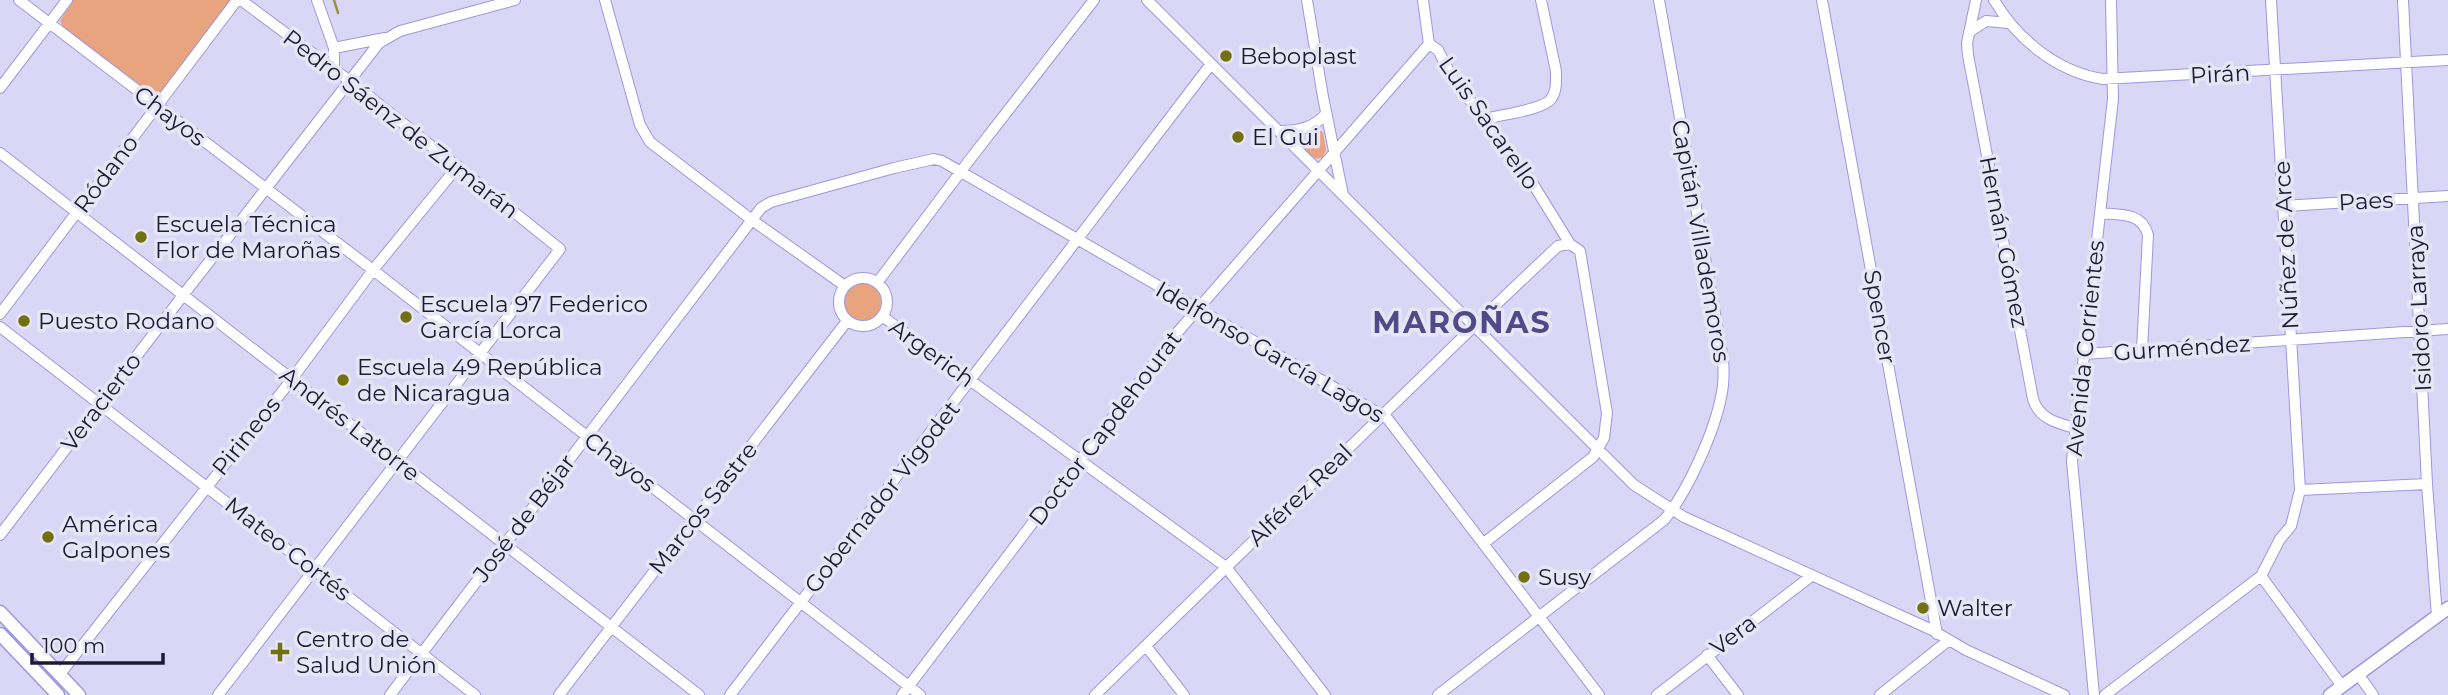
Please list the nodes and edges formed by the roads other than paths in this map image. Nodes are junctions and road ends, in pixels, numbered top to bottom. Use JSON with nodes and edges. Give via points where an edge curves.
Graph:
{"nodes":[{"id":1,"x":19,"y":0,"type":"edge"},
{"id":2,"x":67,"y":0,"type":"edge"},
{"id":3,"x":239,"y":0,"type":"edge"},
{"id":4,"x":317,"y":0,"type":"edge"},
{"id":5,"x":515,"y":0,"type":"edge"},
{"id":6,"x":605,"y":0,"type":"edge"},
{"id":7,"x":1094,"y":0,"type":"edge"},
{"id":8,"x":1147,"y":0,"type":"edge"},
{"id":9,"x":1307,"y":0,"type":"edge"},
{"id":10,"x":1423,"y":0,"type":"edge"},
{"id":11,"x":1541,"y":0,"type":"edge"},
{"id":12,"x":1660,"y":0,"type":"edge"},
{"id":13,"x":1822,"y":0,"type":"edge"},
{"id":14,"x":1976,"y":0,"type":"edge"},
{"id":15,"x":1994,"y":0,"type":"edge"},
{"id":16,"x":2111,"y":0,"type":"edge"},
{"id":17,"x":2271,"y":0,"type":"edge"},
{"id":18,"x":2403,"y":0,"type":"edge"},
{"id":19,"x":49,"y":23,"type":"junction"},
{"id":20,"x":2010,"y":23,"type":"junction"},
{"id":21,"x":1969,"y":32,"type":"junction"},
{"id":22,"x":385,"y":38,"type":"junction"},
{"id":23,"x":1429,"y":44,"type":"junction"},
{"id":24,"x":334,"y":48,"type":"junction"},
{"id":25,"x":2448,"y":60,"type":"edge"},
{"id":26,"x":2406,"y":63,"type":"junction"},
{"id":27,"x":1211,"y":64,"type":"junction"},
{"id":28,"x":334,"y":68,"type":"junction"},
{"id":29,"x":2275,"y":71,"type":"junction"},
{"id":30,"x":2114,"y":80,"type":"junction"},
{"id":31,"x":350,"y":81,"type":"junction"},
{"id":32,"x":0,"y":88,"type":"edge"},
{"id":33,"x":158,"y":107,"type":"junction"},
{"id":34,"x":1326,"y":114,"type":"junction"},
{"id":35,"x":1485,"y":119,"type":"junction"},
{"id":36,"x":1280,"y":131,"type":"junction"},
{"id":37,"x":1334,"y":151,"type":"junction"},
{"id":38,"x":0,"y":153,"type":"edge"},
{"id":39,"x":458,"y":166,"type":"junction"},
{"id":40,"x":1318,"y":170,"type":"junction"},
{"id":41,"x":961,"y":173,"type":"junction"},
{"id":42,"x":265,"y":188,"type":"junction"},
{"id":43,"x":1343,"y":195,"type":"junction"},
{"id":44,"x":2448,"y":196,"type":"edge"},
{"id":45,"x":2413,"y":198,"type":"junction"},
{"id":46,"x":2284,"y":206,"type":"junction"},
{"id":47,"x":77,"y":212,"type":"junction"},
{"id":48,"x":2100,"y":214,"type":"junction"},
{"id":49,"x":752,"y":220,"type":"junction"},
{"id":50,"x":1077,"y":239,"type":"junction"},
{"id":51,"x":1570,"y":244,"type":"junction"},
{"id":52,"x":373,"y":270,"type":"junction"},
{"id":53,"x":877,"y":283,"type":"junction"},
{"id":54,"x":845,"y":286,"type":"junction"},
{"id":55,"x":184,"y":294,"type":"junction"},
{"id":56,"x":1197,"y":310,"type":"junction"},
{"id":57,"x":0,"y":314,"type":"edge"},
{"id":58,"x":882,"y":316,"type":"junction"},
{"id":59,"x":847,"y":321,"type":"junction"},
{"id":60,"x":1474,"y":326,"type":"junction"},
{"id":61,"x":0,"y":327,"type":"edge"},
{"id":62,"x":2448,"y":329,"type":"edge"},
{"id":63,"x":2421,"y":331,"type":"junction"},
{"id":64,"x":2292,"y":341,"type":"junction"},
{"id":65,"x":2142,"y":350,"type":"junction"},
{"id":66,"x":2084,"y":354,"type":"junction"},
{"id":67,"x":480,"y":355,"type":"junction"},
{"id":68,"x":292,"y":379,"type":"junction"},
{"id":69,"x":971,"y":382,"type":"junction"},
{"id":70,"x":100,"y":403,"type":"junction"},
{"id":71,"x":1383,"y":415,"type":"junction"},
{"id":72,"x":2075,"y":428,"type":"junction"},
{"id":73,"x":586,"y":436,"type":"junction"},
{"id":74,"x":1598,"y":450,"type":"junction"},
{"id":75,"x":1079,"y":461,"type":"junction"},
{"id":76,"x":398,"y":463,"type":"junction"},
{"id":77,"x":2427,"y":484,"type":"junction"},
{"id":78,"x":206,"y":485,"type":"junction"},
{"id":79,"x":2300,"y":491,"type":"junction"},
{"id":80,"x":1672,"y":510,"type":"junction"},
{"id":81,"x":694,"y":519,"type":"junction"},
{"id":82,"x":0,"y":535,"type":"edge"},
{"id":83,"x":1484,"y":543,"type":"junction"},
{"id":84,"x":504,"y":545,"type":"junction"},
{"id":85,"x":1226,"y":567,"type":"junction"},
{"id":86,"x":315,"y":569,"type":"junction"},
{"id":87,"x":2261,"y":576,"type":"junction"},
{"id":88,"x":1810,"y":577,"type":"junction"},
{"id":89,"x":801,"y":602,"type":"junction"},
{"id":90,"x":0,"y":612,"type":"edge"},
{"id":91,"x":2443,"y":612,"type":"edge"},
{"id":92,"x":1539,"y":616,"type":"junction"},
{"id":93,"x":611,"y":626,"type":"junction"},
{"id":94,"x":0,"y":634,"type":"edge"},
{"id":95,"x":1937,"y":634,"type":"junction"},
{"id":96,"x":1949,"y":640,"type":"junction"},
{"id":97,"x":1146,"y":646,"type":"junction"},
{"id":98,"x":422,"y":653,"type":"junction"},
{"id":99,"x":1707,"y":655,"type":"junction"},
{"id":100,"x":60,"y":674,"type":"junction"},
{"id":101,"x":2358,"y":674,"type":"junction"},
{"id":102,"x":2342,"y":686,"type":"junction"},
{"id":103,"x":905,"y":691,"type":"edge"},
{"id":104,"x":58,"y":695,"type":"edge"},
{"id":105,"x":79,"y":695,"type":"edge"},
{"id":106,"x":218,"y":695,"type":"edge"},
{"id":107,"x":390,"y":695,"type":"edge"},
{"id":108,"x":475,"y":695,"type":"edge"},
{"id":109,"x":559,"y":695,"type":"edge"},
{"id":110,"x":699,"y":695,"type":"edge"},
{"id":111,"x":730,"y":695,"type":"edge"},
{"id":112,"x":920,"y":695,"type":"edge"},
{"id":113,"x":1095,"y":695,"type":"edge"},
{"id":114,"x":1184,"y":695,"type":"edge"},
{"id":115,"x":1325,"y":695,"type":"edge"},
{"id":116,"x":1438,"y":695,"type":"edge"},
{"id":117,"x":1600,"y":695,"type":"edge"},
{"id":118,"x":1657,"y":695,"type":"edge"},
{"id":119,"x":1738,"y":695,"type":"edge"},
{"id":120,"x":1880,"y":695,"type":"edge"},
{"id":121,"x":2064,"y":695,"type":"edge"},
{"id":122,"x":2094,"y":695,"type":"edge"},
{"id":123,"x":2105,"y":695,"type":"edge"},
{"id":124,"x":2330,"y":695,"type":"edge"},
{"id":125,"x":2372,"y":695,"type":"edge"}],
"edges":[{"from":1,"to":19,"type":"street","name":"Chayos"},
{"from":2,"to":19,"type":"street"},
{"from":3,"to":28,"type":"street","name":"Pedro Sáenz de Zumarán"},
{"from":3,"to":33,"type":"street","name":"Ródano"},
{"from":4,"to":24,"type":"street"},
{"from":5,"to":22,"type":"street","name":"Veracierto"},
{"from":6,"to":49,"type":"street","via":[[643,132],[656,148]]},
{"from":7,"to":41,"type":"street"},
{"from":8,"to":27,"type":"street"},
{"from":9,"to":34,"type":"street"},
{"from":10,"to":23,"type":"street","name":"Luis Sacarello"},
{"from":11,"to":35,"type":"street","via":[[1556,71],[1553,97],[1542,106]]},
{"from":12,"to":80,"type":"street","name":"Capitán Villademoros","via":[[1723,359],[1718,413]]},
{"from":13,"to":95,"type":"street","name":"Spencer"},
{"from":14,"to":21,"type":"street","name":"Hernán Gómez"},
{"from":15,"to":20,"type":"street","name":"Pirán"},
{"from":16,"to":30,"type":"street","name":"Avenida Corrientes"},
{"from":17,"to":29,"type":"street","name":"Núñez de Arce"},
{"from":18,"to":26,"type":"street","name":"Isidoro Larraya"},
{"from":19,"to":32,"type":"street"},
{"from":19,"to":33,"type":"street","name":"Chayos"},
{"from":20,"to":21,"type":"street","via":[[1986,21]]},
{"from":20,"to":30,"type":"street","name":"Pirán","via":[[2032,46],[2066,68]]},
{"from":21,"to":72,"type":"street","name":"Hernán Gómez","via":[[1968,55],[2033,399],[2047,419]]},
{"from":22,"to":24,"type":"street","name":"Veracierto"},
{"from":22,"to":31,"type":"street","name":"Veracierto"},
{"from":23,"to":35,"type":"street","name":"Luis Sacarello","via":[[1438,50],[1454,81]]},
{"from":23,"to":37,"type":"street","name":"Doctor Capdehourat"},
{"from":24,"to":28,"type":"street"},
{"from":25,"to":26,"type":"street","name":"Pirán"},
{"from":26,"to":29,"type":"street","name":"Pirán"},
{"from":26,"to":45,"type":"street","name":"Isidoro Larraya"},
{"from":27,"to":36,"type":"street"},
{"from":27,"to":50,"type":"street","name":"Gobernador Vigodet"},
{"from":28,"to":31,"type":"street","name":"Pedro Sáenz de Zumarán"},
{"from":29,"to":30,"type":"street","name":"Pirán"},
{"from":29,"to":46,"type":"street","name":"Núñez de Arce"},
{"from":30,"to":48,"type":"street","name":"Avenida Corrientes"},
{"from":31,"to":39,"type":"street","name":"Pedro Sáenz de Zumarán"},
{"from":31,"to":42,"type":"street","name":"Veracierto"},
{"from":33,"to":42,"type":"street","name":"Chayos"},
{"from":33,"to":47,"type":"street","name":"Ródano"},
{"from":34,"to":36,"type":"street","via":[[1306,128]]},
{"from":34,"to":37,"type":"street"},
{"from":35,"to":51,"type":"street","name":"Luis Sacarello"},
{"from":36,"to":40,"type":"street"},
{"from":37,"to":40,"type":"street","name":"Doctor Capdehourat"},
{"from":37,"to":43,"type":"street"},
{"from":38,"to":47,"type":"street","name":"Andrés Latorre"},
{"from":39,"to":52,"type":"street","name":"Pirineos"},
{"from":39,"to":67,"type":"street","name":"Pedro Sáenz de Zumarán","via":[[560,249]]},
{"from":40,"to":43,"type":"street"},
{"from":40,"to":56,"type":"street","name":"Doctor Capdehourat"},
{"from":41,"to":49,"type":"street","name":"José de Béjar","via":[[934,159],[894,167],[771,202]]},
{"from":41,"to":50,"type":"street","name":"Idelfonso García Lagos"},
{"from":41,"to":53,"type":"street"},
{"from":42,"to":52,"type":"street","name":"Chayos"},
{"from":42,"to":55,"type":"street","name":"Veracierto"},
{"from":43,"to":60,"type":"street"},
{"from":44,"to":45,"type":"street","name":"Paes"},
{"from":45,"to":46,"type":"street","name":"Paes"},
{"from":45,"to":63,"type":"street","name":"Isidoro Larraya"},
{"from":46,"to":64,"type":"street","name":"Núñez de Arce"},
{"from":47,"to":55,"type":"street","name":"Andrés Latorre"},
{"from":47,"to":57,"type":"street","name":"Ródano"},
{"from":48,"to":65,"type":"street","via":[[2133,216],[2146,226]]},
{"from":48,"to":66,"type":"street","name":"Avenida Corrientes"},
{"from":49,"to":54,"type":"street"},
{"from":49,"to":73,"type":"street","name":"José de Béjar"},
{"from":50,"to":56,"type":"street","name":"Idelfonso García Lagos"},
{"from":50,"to":69,"type":"street","name":"Gobernador Vigodet"},
{"from":51,"to":60,"type":"street","name":"Alférez Real","via":[[1558,246]]},
{"from":51,"to":74,"type":"street","name":"Luis Sacarello","via":[[1581,256],[1607,413]]},
{"from":52,"to":67,"type":"street","name":"Chayos"},
{"from":52,"to":68,"type":"street","name":"Pirineos"},
{"from":53,"to":54,"type":"street","via":[[864,278]]},
{"from":53,"to":58,"type":"street","name":"Argerich","via":[[886,295]]},
{"from":54,"to":59,"type":"street","via":[[839,308]]},
{"from":55,"to":68,"type":"street","name":"Andrés Latorre"},
{"from":55,"to":70,"type":"street","name":"Veracierto"},
{"from":56,"to":71,"type":"street","name":"Idelfonso García Lagos"},
{"from":56,"to":75,"type":"street","name":"Doctor Capdehourat"},
{"from":58,"to":59,"type":"street","via":[[870,326]]},
{"from":58,"to":69,"type":"street","name":"Argerich"},
{"from":59,"to":81,"type":"street","name":"Marcos Sastre"},
{"from":60,"to":71,"type":"street","name":"Alférez Real"},
{"from":60,"to":74,"type":"street"},
{"from":61,"to":70,"type":"street","name":"Mateo Cortés"},
{"from":62,"to":63,"type":"street","name":"Gurméndez"},
{"from":63,"to":64,"type":"street","name":"Gurméndez"},
{"from":63,"to":77,"type":"street","name":"Isidoro Larraya"},
{"from":64,"to":65,"type":"street","name":"Gurméndez"},
{"from":64,"to":79,"type":"street","name":"Núñez de Arce"},
{"from":65,"to":66,"type":"street","name":"Gurméndez"},
{"from":66,"to":72,"type":"street","name":"Avenida Corrientes"},
{"from":67,"to":73,"type":"street","name":"Chayos"},
{"from":67,"to":76,"type":"street"},
{"from":68,"to":76,"type":"street","name":"Andrés Latorre"},
{"from":68,"to":78,"type":"street","name":"Pirineos"},
{"from":69,"to":75,"type":"street","name":"Argerich"},
{"from":69,"to":89,"type":"street","name":"Gobernador Vigodet"},
{"from":70,"to":78,"type":"street","name":"Mateo Cortés"},
{"from":70,"to":82,"type":"street","name":"Veracierto"},
{"from":71,"to":83,"type":"street","name":"Idelfonso García Lagos"},
{"from":71,"to":85,"type":"street","name":"Alférez Real"},
{"from":72,"to":122,"type":"street","name":"Avenida Corrientes","via":[[2072,469]]},
{"from":73,"to":81,"type":"street","name":"Chayos"},
{"from":73,"to":84,"type":"street","name":"José de Béjar"},
{"from":74,"to":80,"type":"street","via":[[1634,485]]},
{"from":74,"to":83,"type":"street"},
{"from":75,"to":85,"type":"street","name":"Argerich"},
{"from":75,"to":103,"type":"street","name":"Doctor Capdehourat"},
{"from":76,"to":84,"type":"street","name":"Andrés Latorre"},
{"from":76,"to":86,"type":"street"},
{"from":77,"to":79,"type":"street"},
{"from":77,"to":91,"type":"street","name":"Isidoro Larraya"},
{"from":78,"to":86,"type":"street","name":"Mateo Cortés"},
{"from":78,"to":100,"type":"street","name":"Pirineos"},
{"from":79,"to":87,"type":"street","name":"Núñez de Arce","via":[[2291,526]]},
{"from":80,"to":88,"type":"street"},
{"from":80,"to":92,"type":"street","name":"Capitán Villademoros","via":[[1654,529]]},
{"from":81,"to":89,"type":"street","name":"Chayos"},
{"from":81,"to":93,"type":"street","name":"Marcos Sastre"},
{"from":83,"to":92,"type":"street","name":"Idelfonso García Lagos"},
{"from":84,"to":93,"type":"street","name":"Andrés Latorre"},
{"from":84,"to":98,"type":"street","name":"José de Béjar"},
{"from":85,"to":97,"type":"street","name":"Alférez Real"},
{"from":85,"to":115,"type":"street","name":"Argerich"},
{"from":86,"to":98,"type":"street","name":"Mateo Cortés"},
{"from":86,"to":106,"type":"street"},
{"from":87,"to":102,"type":"street"},
{"from":87,"to":123,"type":"street"},
{"from":88,"to":95,"type":"street"},
{"from":88,"to":99,"type":"street","name":"Vera"},
{"from":89,"to":103,"type":"street","name":"Chayos"},
{"from":89,"to":111,"type":"street","name":"Gobernador Vigodet"},
{"from":90,"to":100,"type":"main road"},
{"from":91,"to":101,"type":"main road"},
{"from":92,"to":116,"type":"street","name":"Capitán Villademoros"},
{"from":92,"to":117,"type":"street","name":"Idelfonso García Lagos"},
{"from":93,"to":109,"type":"street","name":"Marcos Sastre"},
{"from":93,"to":110,"type":"street","name":"Andrés Latorre"},
{"from":94,"to":104,"type":"main road"},
{"from":95,"to":96,"type":"street"},
{"from":96,"to":120,"type":"street"},
{"from":96,"to":121,"type":"street"},
{"from":97,"to":113,"type":"street","name":"Alférez Real"},
{"from":97,"to":114,"type":"street"},
{"from":98,"to":107,"type":"street","name":"José de Béjar"},
{"from":98,"to":108,"type":"street","name":"Mateo Cortés"},
{"from":99,"to":118,"type":"street","name":"Vera"},
{"from":99,"to":119,"type":"street"},
{"from":100,"to":105,"type":"main road"},
{"from":101,"to":102,"type":"main road"},
{"from":101,"to":125,"type":"street"},
{"from":102,"to":124,"type":"main road"},
{"from":103,"to":112,"type":"street","name":"Chayos"}]}
